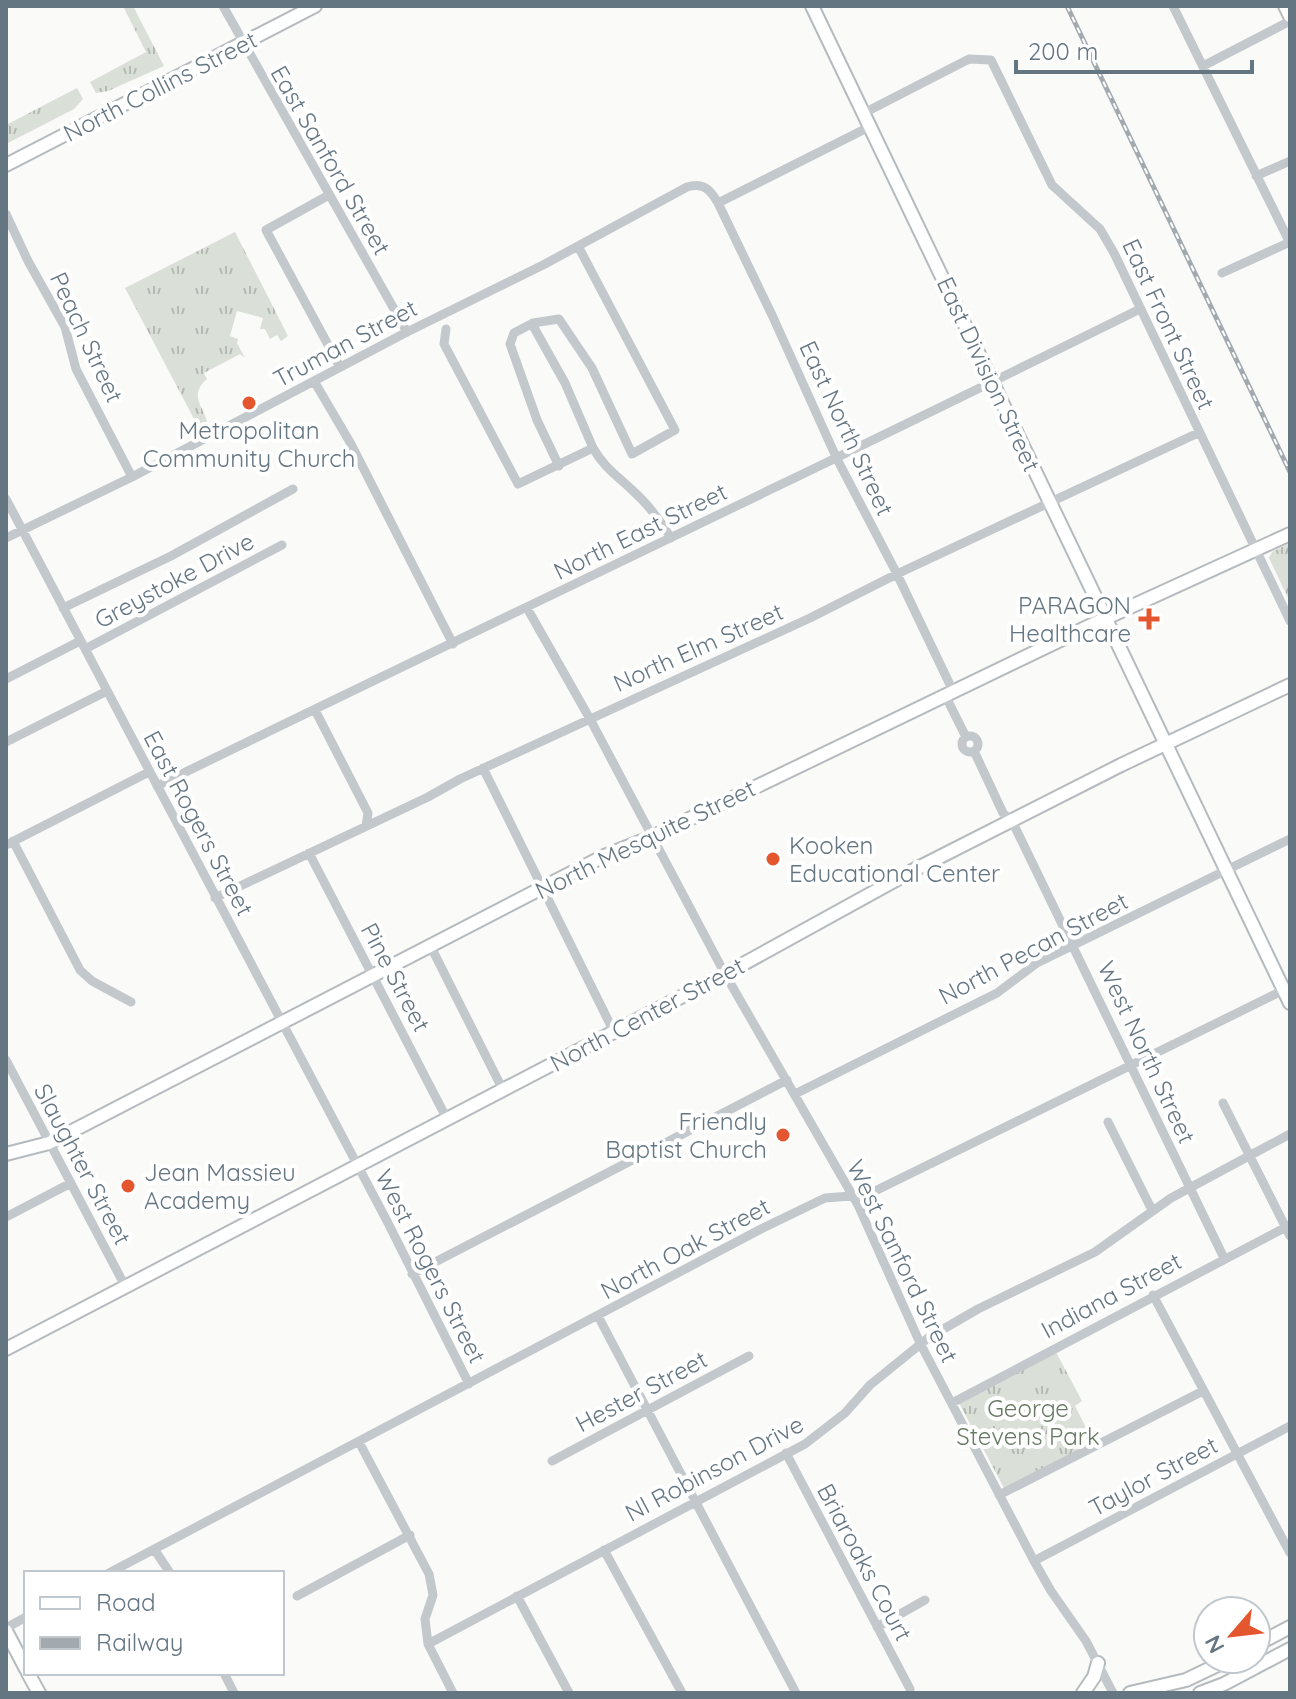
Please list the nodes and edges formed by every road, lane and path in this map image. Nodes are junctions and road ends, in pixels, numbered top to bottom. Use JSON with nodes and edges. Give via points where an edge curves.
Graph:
{"nodes":[{"id":1,"x":223,"y":6,"type":"edge"},
{"id":2,"x":315,"y":6,"type":"edge"},
{"id":3,"x":812,"y":6,"type":"edge"},
{"id":4,"x":1173,"y":6,"type":"edge"},
{"id":5,"x":1285,"y":6,"type":"edge"},
{"id":6,"x":1290,"y":18,"type":"edge"},
{"id":7,"x":242,"y":44,"type":"junction"},
{"id":8,"x":1203,"y":66,"type":"junction"},
{"id":9,"x":864,"y":113,"type":"junction"},
{"id":10,"x":871,"y":126,"type":"junction"},
{"id":11,"x":1290,"y":161,"type":"edge"},
{"id":12,"x":6,"y":165,"type":"edge"},
{"id":13,"x":1256,"y":176,"type":"junction"},
{"id":14,"x":702,"y":185,"type":"joint"},
{"id":15,"x":329,"y":195,"type":"junction"},
{"id":16,"x":718,"y":203,"type":"junction"},
{"id":17,"x":6,"y":214,"type":"edge"},
{"id":18,"x":1290,"y":242,"type":"edge"},
{"id":19,"x":578,"y":246,"type":"junction"},
{"id":20,"x":1222,"y":273,"type":"dead end"},
{"id":21,"x":1140,"y":309,"type":"junction"},
{"id":22,"x":532,"y":324,"type":"junction"},
{"id":23,"x":446,"y":329,"type":"dead end"},
{"id":24,"x":407,"y":332,"type":"junction"},
{"id":25,"x":340,"y":367,"type":"junction"},
{"id":26,"x":992,"y":380,"type":"junction"},
{"id":27,"x":314,"y":381,"type":"junction"},
{"id":28,"x":1198,"y":433,"type":"junction"},
{"id":29,"x":593,"y":448,"type":"junction"},
{"id":30,"x":837,"y":459,"type":"junction"},
{"id":31,"x":559,"y":466,"type":"junction"},
{"id":32,"x":132,"y":477,"type":"junction"},
{"id":33,"x":293,"y":489,"type":"dead end"},
{"id":34,"x":6,"y":499,"type":"edge"},
{"id":35,"x":1050,"y":502,"type":"junction"},
{"id":36,"x":22,"y":529,"type":"junction"},
{"id":37,"x":1290,"y":534,"type":"edge"},
{"id":38,"x":6,"y":538,"type":"edge"},
{"id":39,"x":671,"y":538,"type":"junction"},
{"id":40,"x":282,"y":545,"type":"dead end"},
{"id":41,"x":1256,"y":551,"type":"junction"},
{"id":42,"x":897,"y":574,"type":"junction"},
{"id":43,"x":63,"y":608,"type":"junction"},
{"id":44,"x":527,"y":608,"type":"junction"},
{"id":45,"x":1106,"y":618,"type":"junction"},
{"id":46,"x":1290,"y":621,"type":"edge"},
{"id":47,"x":453,"y":644,"type":"junction"},
{"id":48,"x":83,"y":645,"type":"junction"},
{"id":49,"x":6,"y":679,"type":"edge"},
{"id":50,"x":1290,"y":685,"type":"edge"},
{"id":51,"x":107,"y":691,"type":"junction"},
{"id":52,"x":949,"y":693,"type":"junction"},
{"id":53,"x":315,"y":710,"type":"junction"},
{"id":54,"x":590,"y":719,"type":"junction"},
{"id":55,"x":6,"y":742,"type":"edge"},
{"id":56,"x":1165,"y":744,"type":"junction"},
{"id":57,"x":483,"y":768,"type":"junction"},
{"id":58,"x":149,"y":772,"type":"junction"},
{"id":59,"x":157,"y":786,"type":"junction"},
{"id":60,"x":1012,"y":821,"type":"junction"},
{"id":61,"x":366,"y":826,"type":"junction"},
{"id":62,"x":652,"y":837,"type":"junction"},
{"id":63,"x":1290,"y":839,"type":"edge"},
{"id":64,"x":10,"y":843,"type":"edge"},
{"id":65,"x":309,"y":853,"type":"junction"},
{"id":66,"x":1226,"y":870,"type":"junction"},
{"id":67,"x":542,"y":888,"type":"junction"},
{"id":68,"x":215,"y":898,"type":"junction"},
{"id":69,"x":430,"y":945,"type":"junction"},
{"id":70,"x":1074,"y":945,"type":"junction"},
{"id":71,"x":725,"y":974,"type":"junction"},
{"id":72,"x":372,"y":976,"type":"junction"},
{"id":73,"x":1287,"y":988,"type":"edge"},
{"id":74,"x":131,"y":1002,"type":"dead end"},
{"id":75,"x":1290,"y":1003,"type":"edge"},
{"id":76,"x":282,"y":1025,"type":"junction"},
{"id":77,"x":614,"y":1032,"type":"junction"},
{"id":78,"x":6,"y":1060,"type":"edge"},
{"id":79,"x":1132,"y":1066,"type":"junction"},
{"id":80,"x":787,"y":1080,"type":"junction"},
{"id":81,"x":503,"y":1090,"type":"junction"},
{"id":82,"x":795,"y":1094,"type":"junction"},
{"id":83,"x":1223,"y":1103,"type":"dead end"},
{"id":84,"x":447,"y":1119,"type":"junction"},
{"id":85,"x":1108,"y":1122,"type":"dead end"},
{"id":86,"x":1290,"y":1134,"type":"edge"},
{"id":87,"x":49,"y":1143,"type":"junction"},
{"id":88,"x":6,"y":1154,"type":"edge"},
{"id":89,"x":1248,"y":1157,"type":"junction"},
{"id":90,"x":356,"y":1166,"type":"junction"},
{"id":91,"x":71,"y":1183,"type":"junction"},
{"id":92,"x":1189,"y":1189,"type":"junction"},
{"id":93,"x":851,"y":1195,"type":"junction"},
{"id":94,"x":1152,"y":1210,"type":"junction"},
{"id":95,"x":6,"y":1217,"type":"edge"},
{"id":96,"x":1288,"y":1229,"type":"edge"},
{"id":97,"x":1224,"y":1258,"type":"junction"},
{"id":98,"x":412,"y":1274,"type":"junction"},
{"id":99,"x":125,"y":1286,"type":"junction"},
{"id":100,"x":1153,"y":1295,"type":"junction"},
{"id":101,"x":598,"y":1316,"type":"junction"},
{"id":102,"x":920,"y":1343,"type":"junction"},
{"id":103,"x":6,"y":1349,"type":"edge"},
{"id":104,"x":749,"y":1356,"type":"dead end"},
{"id":105,"x":469,"y":1384,"type":"junction"},
{"id":106,"x":1203,"y":1391,"type":"junction"},
{"id":107,"x":952,"y":1403,"type":"junction"},
{"id":108,"x":648,"y":1410,"type":"junction"},
{"id":109,"x":1290,"y":1426,"type":"edge"},
{"id":110,"x":359,"y":1442,"type":"junction"},
{"id":111,"x":786,"y":1453,"type":"junction"},
{"id":112,"x":1237,"y":1454,"type":"junction"},
{"id":113,"x":552,"y":1461,"type":"dead end"},
{"id":114,"x":999,"y":1495,"type":"junction"},
{"id":115,"x":696,"y":1500,"type":"junction"},
{"id":116,"x":410,"y":1535,"type":"junction"},
{"id":117,"x":154,"y":1549,"type":"junction"},
{"id":118,"x":604,"y":1550,"type":"junction"},
{"id":119,"x":1290,"y":1553,"type":"edge"},
{"id":120,"x":1034,"y":1561,"type":"junction"},
{"id":121,"x":113,"y":1571,"type":"edge"},
{"id":122,"x":169,"y":1571,"type":"edge"},
{"id":123,"x":297,"y":1596,"type":"dead end"},
{"id":124,"x":517,"y":1596,"type":"junction"},
{"id":125,"x":925,"y":1600,"type":"dead end"},
{"id":126,"x":24,"y":1618,"type":"edge"},
{"id":127,"x":877,"y":1627,"type":"junction"},
{"id":128,"x":1290,"y":1627,"type":"edge"},
{"id":129,"x":6,"y":1630,"type":"edge"},
{"id":130,"x":1272,"y":1637,"type":"edge"},
{"id":131,"x":428,"y":1644,"type":"junction"},
{"id":132,"x":1290,"y":1649,"type":"edge"},
{"id":133,"x":1098,"y":1663,"type":"junction"},
{"id":134,"x":24,"y":1665,"type":"edge"},
{"id":135,"x":29,"y":1675,"type":"edge"},
{"id":136,"x":225,"y":1675,"type":"edge"},
{"id":137,"x":1196,"y":1675,"type":"edge"},
{"id":138,"x":910,"y":1689,"type":"dead end"},
{"id":139,"x":39,"y":1693,"type":"edge"},
{"id":140,"x":234,"y":1693,"type":"edge"},
{"id":141,"x":453,"y":1693,"type":"edge"},
{"id":142,"x":569,"y":1693,"type":"edge"},
{"id":143,"x":682,"y":1693,"type":"edge"},
{"id":144,"x":796,"y":1693,"type":"edge"},
{"id":145,"x":1083,"y":1693,"type":"edge"},
{"id":146,"x":1113,"y":1693,"type":"edge"},
{"id":147,"x":1130,"y":1693,"type":"edge"},
{"id":148,"x":1200,"y":1693,"type":"edge"}],
"edges":[{"from":1,"to":7,"type":"street","name":"East Sanford Street"},
{"from":2,"to":7,"type":"main road","name":"North Collins Street"},
{"from":3,"to":9,"type":"main road","name":"East Division Street"},
{"from":4,"to":8,"type":"street"},
{"from":5,"to":6,"type":"main road"},
{"from":6,"to":8,"type":"street"},
{"from":7,"to":12,"type":"main road","name":"North Collins Street"},
{"from":7,"to":15,"type":"street","name":"East Sanford Street"},
{"from":8,"to":13,"type":"street"},
{"from":9,"to":10,"type":"main road","name":"East Division Street"},
{"from":9,"to":21,"type":"street","name":"East Front Street","via":[[969,59],[991,60],[1046,175],[1100,229]]},
{"from":10,"to":16,"type":"street"},
{"from":10,"to":26,"type":"main road","name":"East Division Street"},
{"from":11,"to":13,"type":"street"},
{"from":13,"to":18,"type":"street"},
{"from":14,"to":16,"type":"street","name":"East North Street"},
{"from":14,"to":19,"type":"street","name":"Truman Street","via":[[687,187]]},
{"from":15,"to":24,"type":"street","name":"East Sanford Street"},
{"from":15,"to":25,"type":"street","via":[[266,230]]},
{"from":16,"to":30,"type":"street","name":"East North Street"},
{"from":17,"to":32,"type":"street","name":"Peach Street","via":[[65,327],[76,369]]},
{"from":18,"to":20,"type":"street"},
{"from":19,"to":22,"type":"street","via":[[675,430],[632,454],[592,368],[559,319]]},
{"from":19,"to":24,"type":"street","name":"Truman Street"},
{"from":21,"to":26,"type":"street","name":"North East Street"},
{"from":21,"to":28,"type":"street","name":"East Front Street"},
{"from":22,"to":29,"type":"street"},
{"from":22,"to":31,"type":"street","via":[[514,333],[510,344]]},
{"from":23,"to":31,"type":"street","via":[[444,344],[518,484]]},
{"from":24,"to":25,"type":"street","name":"Truman Street"},
{"from":25,"to":27,"type":"street","name":"Truman Street"},
{"from":26,"to":30,"type":"street","name":"North East Street"},
{"from":26,"to":35,"type":"main road","name":"East Division Street"},
{"from":27,"to":32,"type":"street","name":"Truman Street"},
{"from":27,"to":47,"type":"street"},
{"from":28,"to":35,"type":"street","name":"North Elm Street"},
{"from":28,"to":41,"type":"street","name":"East Front Street"},
{"from":29,"to":31,"type":"street"},
{"from":29,"to":39,"type":"street"},
{"from":30,"to":39,"type":"street","name":"North East Street"},
{"from":30,"to":42,"type":"street","name":"East North Street"},
{"from":32,"to":36,"type":"street","name":"Truman Street"},
{"from":33,"to":43,"type":"street"},
{"from":34,"to":36,"type":"street","name":"East Rogers Street"},
{"from":35,"to":42,"type":"street","name":"North Elm Street"},
{"from":35,"to":45,"type":"main road","name":"East Division Street"},
{"from":36,"to":38,"type":"street","name":"Truman Street"},
{"from":36,"to":43,"type":"street","name":"East Rogers Street"},
{"from":37,"to":41,"type":"main road","name":"North Mesquite Street"},
{"from":39,"to":44,"type":"street","name":"North East Street"},
{"from":40,"to":48,"type":"street","name":"Greystoke Drive"},
{"from":41,"to":45,"type":"main road","name":"North Mesquite Street"},
{"from":41,"to":46,"type":"street","name":"East Front Street"},
{"from":42,"to":52,"type":"street","name":"East North Street"},
{"from":42,"to":54,"type":"street","name":"North Elm Street"},
{"from":43,"to":48,"type":"street","name":"East Rogers Street"},
{"from":44,"to":47,"type":"street","name":"North East Street"},
{"from":44,"to":54,"type":"street"},
{"from":45,"to":52,"type":"main road","name":"North Mesquite Street"},
{"from":45,"to":56,"type":"main road","name":"East Division Street"},
{"from":47,"to":53,"type":"street","name":"North East Street"},
{"from":48,"to":49,"type":"street","name":"Greystoke Drive"},
{"from":48,"to":51,"type":"street","name":"East Rogers Street"},
{"from":50,"to":56,"type":"main road","name":"North Center Street"},
{"from":51,"to":55,"type":"street"},
{"from":51,"to":58,"type":"street","name":"East Rogers Street"},
{"from":52,"to":60,"type":"street","name":"East North Street","via":[[966,737],[963,749],[974,751],[1003,813]]},
{"from":52,"to":62,"type":"main road","name":"North Mesquite Street"},
{"from":53,"to":59,"type":"street","name":"North East Street"},
{"from":53,"to":61,"type":"street","via":[[368,813]]},
{"from":54,"to":57,"type":"street","name":"North Elm Street"},
{"from":54,"to":62,"type":"street"},
{"from":56,"to":60,"type":"main road","name":"North Center Street"},
{"from":56,"to":66,"type":"main road","name":"East Division Street"},
{"from":57,"to":61,"type":"street","name":"North Elm Street"},
{"from":57,"to":67,"type":"street"},
{"from":58,"to":59,"type":"street","name":"East Rogers Street"},
{"from":58,"to":64,"type":"street"},
{"from":59,"to":68,"type":"street","name":"East Rogers Street"},
{"from":60,"to":70,"type":"street","name":"West North Street"},
{"from":60,"to":71,"type":"main road","name":"North Center Street"},
{"from":61,"to":65,"type":"street","name":"North Elm Street"},
{"from":62,"to":67,"type":"main road","name":"North Mesquite Street"},
{"from":62,"to":71,"type":"street"},
{"from":63,"to":66,"type":"street","name":"North Pecan Street"},
{"from":64,"to":74,"type":"street","via":[[80,970]]},
{"from":65,"to":68,"type":"street","name":"North Elm Street"},
{"from":65,"to":72,"type":"street","name":"Pine Street"},
{"from":66,"to":70,"type":"street","name":"North Pecan Street"},
{"from":66,"to":73,"type":"main road","name":"East Division Street"},
{"from":67,"to":69,"type":"main road","name":"North Mesquite Street"},
{"from":67,"to":77,"type":"street"},
{"from":68,"to":76,"type":"street","name":"East Rogers Street"},
{"from":69,"to":72,"type":"main road","name":"North Mesquite Street"},
{"from":69,"to":81,"type":"street"},
{"from":70,"to":79,"type":"street","name":"West North Street"},
{"from":70,"to":82,"type":"street","name":"North Pecan Street","via":[[1037,963],[997,993]]},
{"from":71,"to":77,"type":"main road","name":"North Center Street"},
{"from":71,"to":80,"type":"street","name":"West Sanford Street"},
{"from":72,"to":76,"type":"main road","name":"North Mesquite Street"},
{"from":72,"to":84,"type":"street","name":"Pine Street"},
{"from":73,"to":75,"type":"main road","name":"East Division Street"},
{"from":73,"to":79,"type":"street","name":"North Oak Street"},
{"from":76,"to":87,"type":"main road","name":"North Mesquite Street"},
{"from":76,"to":90,"type":"street","name":"East Rogers Street"},
{"from":77,"to":81,"type":"main road","name":"North Center Street"},
{"from":78,"to":87,"type":"street","name":"Slaughter Street"},
{"from":79,"to":92,"type":"street","name":"West North Street"},
{"from":79,"to":93,"type":"street","name":"North Oak Street","via":[[875,1191]]},
{"from":80,"to":82,"type":"street","name":"West Sanford Street"},
{"from":80,"to":98,"type":"street"},
{"from":81,"to":84,"type":"main road","name":"North Center Street"},
{"from":82,"to":93,"type":"street","name":"West Sanford Street"},
{"from":83,"to":89,"type":"street"},
{"from":84,"to":90,"type":"main road","name":"North Center Street"},
{"from":85,"to":94,"type":"street"},
{"from":86,"to":89,"type":"street","name":"Nl Robinson Drive"},
{"from":87,"to":88,"type":"main road","name":"North Mesquite Street"},
{"from":87,"to":91,"type":"street","name":"Slaughter Street"},
{"from":89,"to":92,"type":"street","name":"Nl Robinson Drive"},
{"from":89,"to":96,"type":"street"},
{"from":90,"to":98,"type":"street","name":"West Rogers Street"},
{"from":90,"to":99,"type":"main road","name":"North Center Street"},
{"from":91,"to":95,"type":"street"},
{"from":91,"to":99,"type":"street","name":"Slaughter Street"},
{"from":92,"to":94,"type":"street","name":"Nl Robinson Drive"},
{"from":92,"to":97,"type":"street","name":"West North Street"},
{"from":93,"to":101,"type":"street","name":"North Oak Street","via":[[825,1198]]},
{"from":93,"to":102,"type":"street","name":"West Sanford Street"},
{"from":94,"to":102,"type":"street","name":"Nl Robinson Drive","via":[[1095,1252]]},
{"from":96,"to":97,"type":"street","name":"Indiana Street"},
{"from":97,"to":100,"type":"street","name":"Indiana Street"},
{"from":98,"to":105,"type":"street","name":"West Rogers Street"},
{"from":99,"to":103,"type":"main road","name":"North Center Street"},
{"from":100,"to":106,"type":"street"},
{"from":100,"to":107,"type":"street","name":"Indiana Street"},
{"from":101,"to":105,"type":"street","name":"North Oak Street"},
{"from":101,"to":108,"type":"street"},
{"from":102,"to":107,"type":"street","name":"West Sanford Street"},
{"from":102,"to":111,"type":"street","name":"Nl Robinson Drive","via":[[818,1436]]},
{"from":104,"to":108,"type":"street","name":"Hester Street"},
{"from":105,"to":110,"type":"street","name":"North Oak Street"},
{"from":106,"to":112,"type":"street"},
{"from":106,"to":114,"type":"street"},
{"from":107,"to":114,"type":"street","name":"West Sanford Street"},
{"from":108,"to":113,"type":"street","name":"Hester Street"},
{"from":108,"to":115,"type":"street"},
{"from":109,"to":112,"type":"street","name":"Taylor Street"},
{"from":110,"to":116,"type":"street"},
{"from":110,"to":117,"type":"street","name":"North Oak Street"},
{"from":111,"to":115,"type":"street","name":"Nl Robinson Drive"},
{"from":111,"to":127,"type":"street","name":"Briaroaks Court"},
{"from":112,"to":119,"type":"street"},
{"from":112,"to":120,"type":"street","name":"Taylor Street"},
{"from":114,"to":120,"type":"street","name":"West Sanford Street"},
{"from":115,"to":118,"type":"street","name":"Nl Robinson Drive"},
{"from":115,"to":144,"type":"street"},
{"from":116,"to":123,"type":"street"},
{"from":116,"to":131,"type":"street","via":[[433,1595],[425,1619]]},
{"from":117,"to":121,"type":"street","name":"North Oak Street"},
{"from":117,"to":122,"type":"street"},
{"from":118,"to":124,"type":"street","name":"Nl Robinson Drive"},
{"from":118,"to":143,"type":"street"},
{"from":120,"to":133,"type":"street","name":"West Sanford Street"},
{"from":124,"to":131,"type":"street","name":"Nl Robinson Drive"},
{"from":124,"to":142,"type":"street"},
{"from":125,"to":127,"type":"street"},
{"from":126,"to":129,"type":"street"},
{"from":127,"to":138,"type":"street","name":"Briaroaks Court"},
{"from":128,"to":130,"type":"main road"},
{"from":129,"to":134,"type":"main road"},
{"from":131,"to":141,"type":"street"},
{"from":132,"to":148,"type":"main road"},
{"from":133,"to":145,"type":"main road"},
{"from":133,"to":146,"type":"street","name":"West Sanford Street"},
{"from":135,"to":139,"type":"main road"},
{"from":136,"to":140,"type":"street"},
{"from":137,"to":147,"type":"main road"}]}
